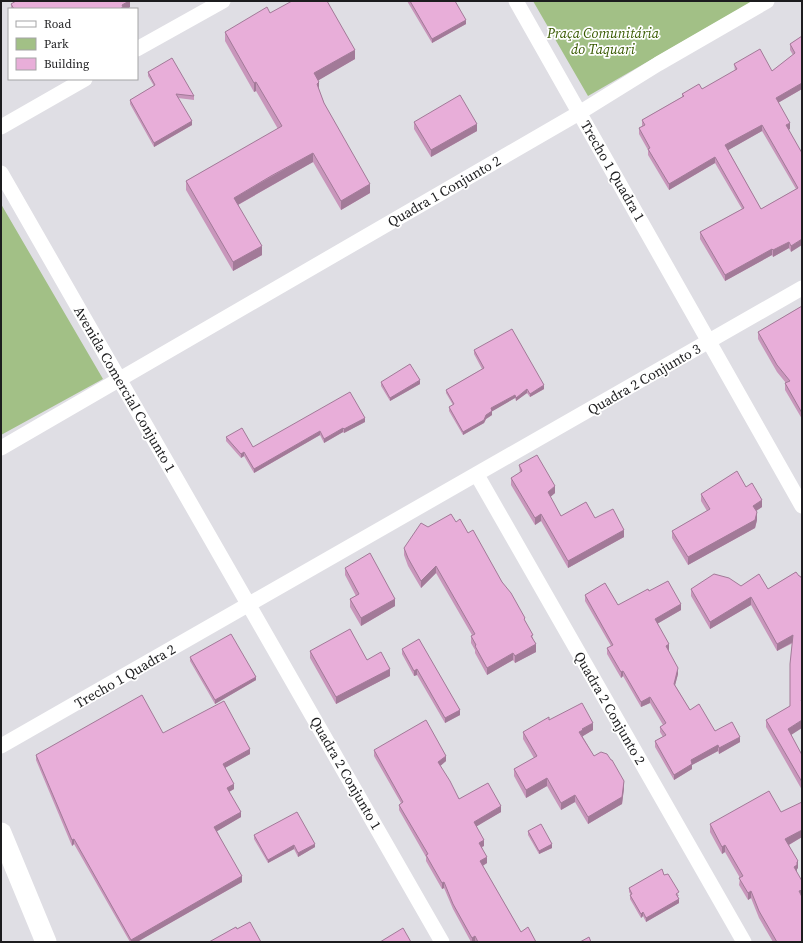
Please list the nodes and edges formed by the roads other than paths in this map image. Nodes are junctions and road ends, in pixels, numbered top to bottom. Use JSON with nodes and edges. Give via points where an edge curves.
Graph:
{"nodes":[{"id":1,"x":223,"y":1,"type":"edge"},
{"id":2,"x":516,"y":1,"type":"edge"},
{"id":3,"x":767,"y":1,"type":"edge"},
{"id":4,"x":138,"y":49,"type":"edge"},
{"id":5,"x":83,"y":80,"type":"edge"},
{"id":6,"x":580,"y":113,"type":"junction"},
{"id":7,"x":1,"y":126,"type":"edge"},
{"id":8,"x":1,"y":173,"type":"edge"},
{"id":9,"x":802,"y":288,"type":"edge"},
{"id":10,"x":709,"y":341,"type":"junction"},
{"id":11,"x":119,"y":379,"type":"junction"},
{"id":12,"x":1,"y":448,"type":"edge"},
{"id":13,"x":477,"y":475,"type":"junction"},
{"id":14,"x":802,"y":506,"type":"edge"},
{"id":15,"x":249,"y":605,"type":"junction"},
{"id":16,"x":1,"y":746,"type":"edge"},
{"id":17,"x":1,"y":833,"type":"edge"},
{"id":18,"x":46,"y":942,"type":"edge"},
{"id":19,"x":442,"y":942,"type":"edge"},
{"id":20,"x":744,"y":942,"type":"edge"}],
"edges":[{"from":1,"to":4,"type":"street"},
{"from":2,"to":6,"type":"street","name":"Trecho 1 Quadra 1"},
{"from":3,"to":6,"type":"street","name":"Quadra 1 Conjunto 2"},
{"from":5,"to":7,"type":"street"},
{"from":6,"to":10,"type":"street","name":"Trecho 1 Quadra 1"},
{"from":6,"to":11,"type":"street","name":"Quadra 1 Conjunto 2"},
{"from":8,"to":11,"type":"street","name":"Avenida Comercial Conjunto 1"},
{"from":9,"to":10,"type":"street"},
{"from":10,"to":13,"type":"street","name":"Quadra 2 Conjunto 3"},
{"from":10,"to":14,"type":"street","name":"Quadra 2 Conjunto 3"},
{"from":11,"to":12,"type":"street","name":"Quadra 1 Conjunto 2"},
{"from":11,"to":15,"type":"street","name":"Avenida Comercial Conjunto 1"},
{"from":13,"to":15,"type":"street","name":"Quadra 2 Conjunto 3"},
{"from":13,"to":20,"type":"street","name":"Quadra 2 Conjunto 2"},
{"from":15,"to":16,"type":"street","name":"Trecho 1 Quadra 2"},
{"from":15,"to":19,"type":"street","name":"Quadra 2 Conjunto 1"},
{"from":17,"to":18,"type":"street"}]}
